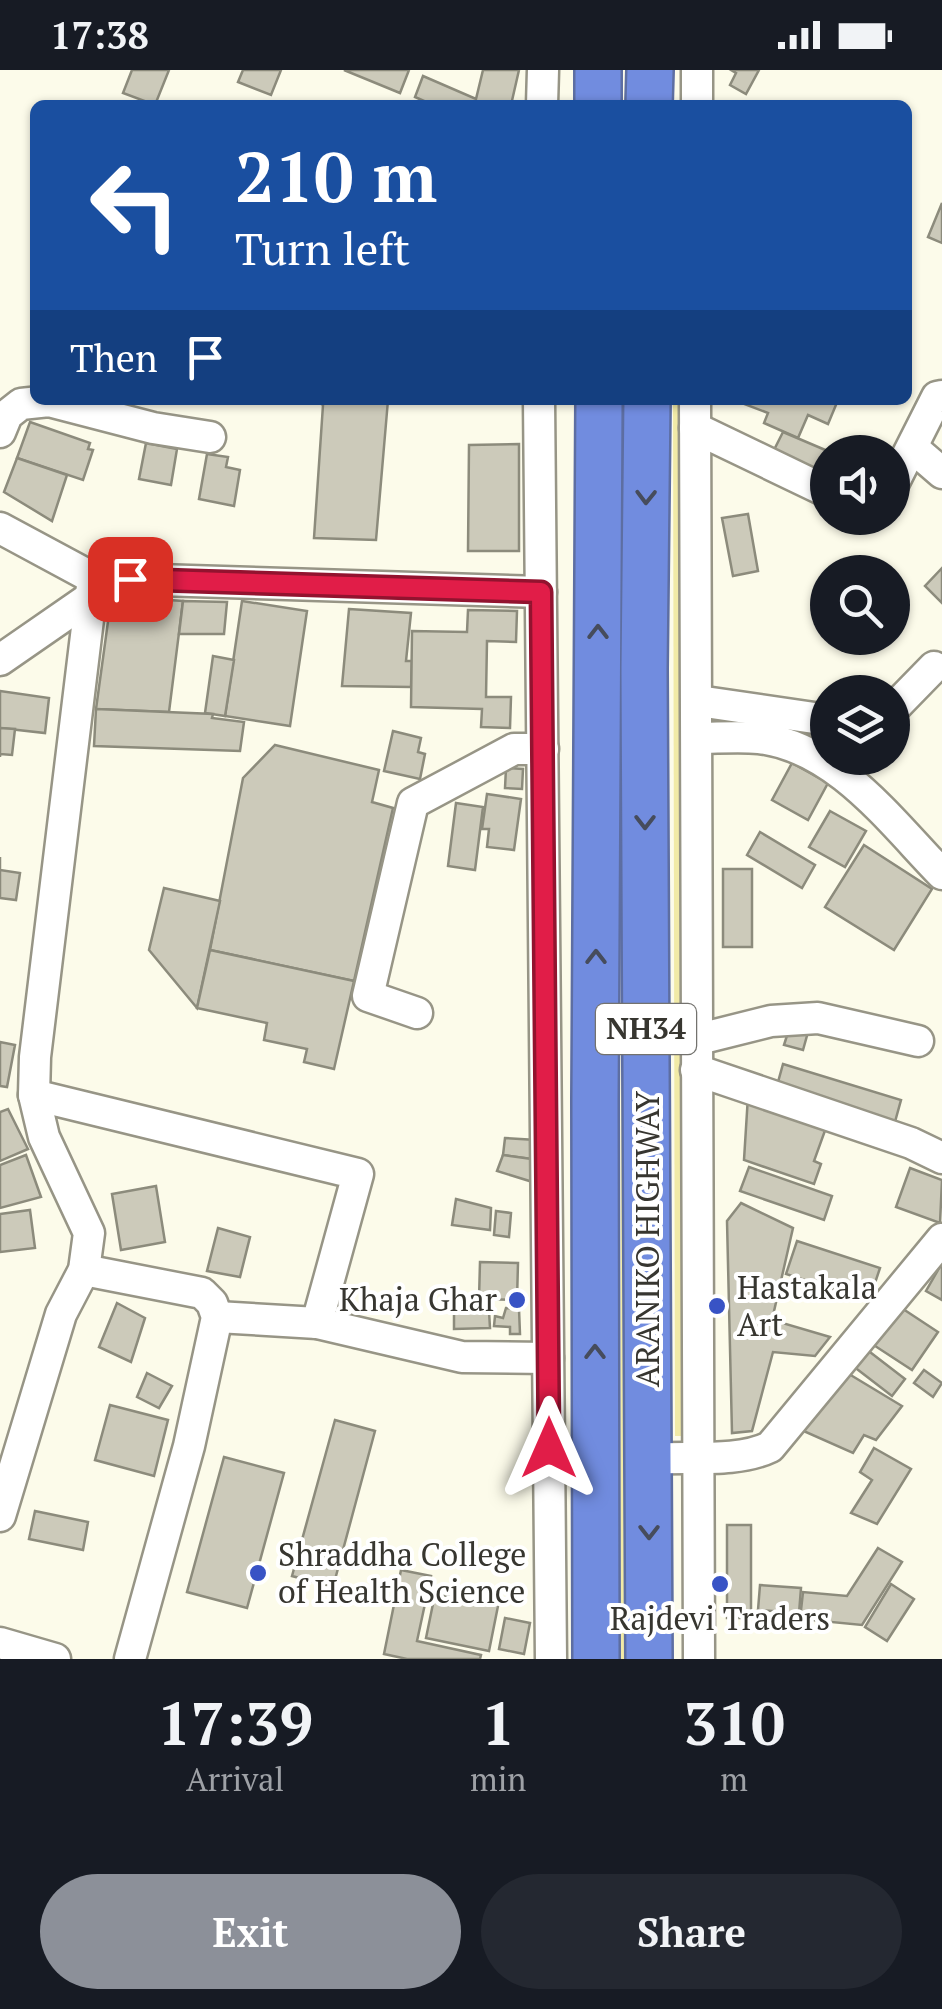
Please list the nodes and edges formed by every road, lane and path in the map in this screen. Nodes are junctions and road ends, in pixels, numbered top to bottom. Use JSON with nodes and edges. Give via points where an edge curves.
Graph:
{"nodes":[{"id":1,"x":543,"y":70,"type":"edge"},
{"id":2,"x":598,"y":70,"type":"edge"},
{"id":3,"x":650,"y":70,"type":"edge"},
{"id":4,"x":697,"y":70,"type":"edge"},
{"id":5,"x":542,"y":100,"type":"edge"},
{"id":6,"x":598,"y":100,"type":"edge"},
{"id":7,"x":650,"y":100,"type":"edge"},
{"id":8,"x":697,"y":100,"type":"edge"},
{"id":9,"x":942,"y":396,"type":"edge"},
{"id":10,"x":30,"y":403,"type":"edge"},
{"id":11,"x":65,"y":405,"type":"edge"},
{"id":12,"x":540,"y":405,"type":"edge"},
{"id":13,"x":599,"y":405,"type":"edge"},
{"id":14,"x":646,"y":405,"type":"edge"},
{"id":15,"x":695,"y":414,"type":"edge"},
{"id":16,"x":0,"y":432,"type":"edge"},
{"id":17,"x":210,"y":438,"type":"dead end"},
{"id":18,"x":912,"y":448,"type":"junction"},
{"id":19,"x":910,"y":452,"type":"edge"},
{"id":20,"x":942,"y":472,"type":"edge"},
{"id":21,"x":810,"y":481,"type":"edge"},
{"id":22,"x":0,"y":528,"type":"edge"},
{"id":23,"x":92,"y":587,"type":"junction"},
{"id":24,"x":541,"y":592,"type":"junction"},
{"id":25,"x":0,"y":660,"type":"edge"},
{"id":26,"x":934,"y":667,"type":"dead end"},
{"id":27,"x":910,"y":692,"type":"edge"},
{"id":28,"x":698,"y":701,"type":"junction"},
{"id":29,"x":810,"y":717,"type":"edge"},
{"id":30,"x":696,"y":738,"type":"junction"},
{"id":31,"x":543,"y":750,"type":"junction"},
{"id":32,"x":942,"y":874,"type":"edge"},
{"id":33,"x":416,"y":1013,"type":"dead end"},
{"id":34,"x":918,"y":1042,"type":"dead end"},
{"id":35,"x":695,"y":1055,"type":"junction"},
{"id":36,"x":34,"y":1095,"type":"junction"},
{"id":37,"x":942,"y":1158,"type":"edge"},
{"id":38,"x":942,"y":1239,"type":"edge"},
{"id":39,"x":84,"y":1270,"type":"junction"},
{"id":40,"x":218,"y":1317,"type":"junction"},
{"id":41,"x":317,"y":1324,"type":"junction"},
{"id":42,"x":548,"y":1358,"type":"junction"},
{"id":43,"x":9,"y":1451,"type":"edge"},
{"id":44,"x":699,"y":1456,"type":"junction"},
{"id":45,"x":650,"y":1459,"type":"junction"},
{"id":46,"x":0,"y":1516,"type":"edge"},
{"id":47,"x":0,"y":1642,"type":"edge"},
{"id":48,"x":56,"y":1659,"type":"edge"},
{"id":49,"x":130,"y":1659,"type":"edge"},
{"id":50,"x":551,"y":1659,"type":"edge"},
{"id":51,"x":596,"y":1659,"type":"edge"},
{"id":52,"x":649,"y":1659,"type":"edge"},
{"id":53,"x":699,"y":1659,"type":"edge"}],
"edges":[{"from":1,"to":5,"type":"street"},
{"from":2,"to":6,"type":"highway"},
{"from":3,"to":7,"type":"highway"},
{"from":4,"to":8,"type":"street"},
{"from":9,"to":18,"type":"street"},
{"from":10,"to":16,"type":"street","via":[[7,415]]},
{"from":11,"to":17,"type":"street"},
{"from":12,"to":24,"type":"street"},
{"from":51,"to":13,"type":"highway","name":"ARANIKO HIGHWAY","number":"NH34","one_way":true},
{"from":14,"to":45,"type":"highway","name":"ARANIKO HIGHWAY","number":"NH34","one_way":true},
{"from":15,"to":21,"type":"street"},
{"from":15,"to":28,"type":"street"},
{"from":18,"to":19,"type":"street"},
{"from":18,"to":20,"type":"street"},
{"from":22,"to":23,"type":"street"},
{"from":23,"to":24,"type":"street"},
{"from":23,"to":25,"type":"street"},
{"from":23,"to":36,"type":"street"},
{"from":24,"to":31,"type":"street"},
{"from":26,"to":27,"type":"street"},
{"from":28,"to":29,"type":"street"},
{"from":28,"to":30,"type":"street"},
{"from":30,"to":32,"type":"street","via":[[760,738],[807,752],[848,778]]},
{"from":30,"to":35,"type":"street"},
{"from":31,"to":33,"type":"street","via":[[514,749],[413,803],[368,996]]},
{"from":31,"to":42,"type":"street"},
{"from":34,"to":35,"type":"street","via":[[818,1018],[771,1021]]},
{"from":35,"to":37,"type":"street"},
{"from":35,"to":44,"type":"street"},
{"from":36,"to":39,"type":"street","via":[[44,1137],[89,1233]]},
{"from":36,"to":41,"type":"street","via":[[358,1174]]},
{"from":38,"to":44,"type":"street","via":[[770,1447],[734,1458]]},
{"from":39,"to":40,"type":"street","via":[[202,1293]]},
{"from":39,"to":43,"type":"street"},
{"from":40,"to":41,"type":"street"},
{"from":40,"to":49,"type":"street"},
{"from":41,"to":42,"type":"street","via":[[462,1357]]},
{"from":42,"to":50,"type":"street"},
{"from":43,"to":46,"type":"street"},
{"from":44,"to":45,"type":"street"},
{"from":44,"to":53,"type":"street"},
{"from":45,"to":52,"type":"highway","name":"ARANIKO HIGHWAY","number":"NH34","one_way":true},
{"from":47,"to":48,"type":"street"}]}
